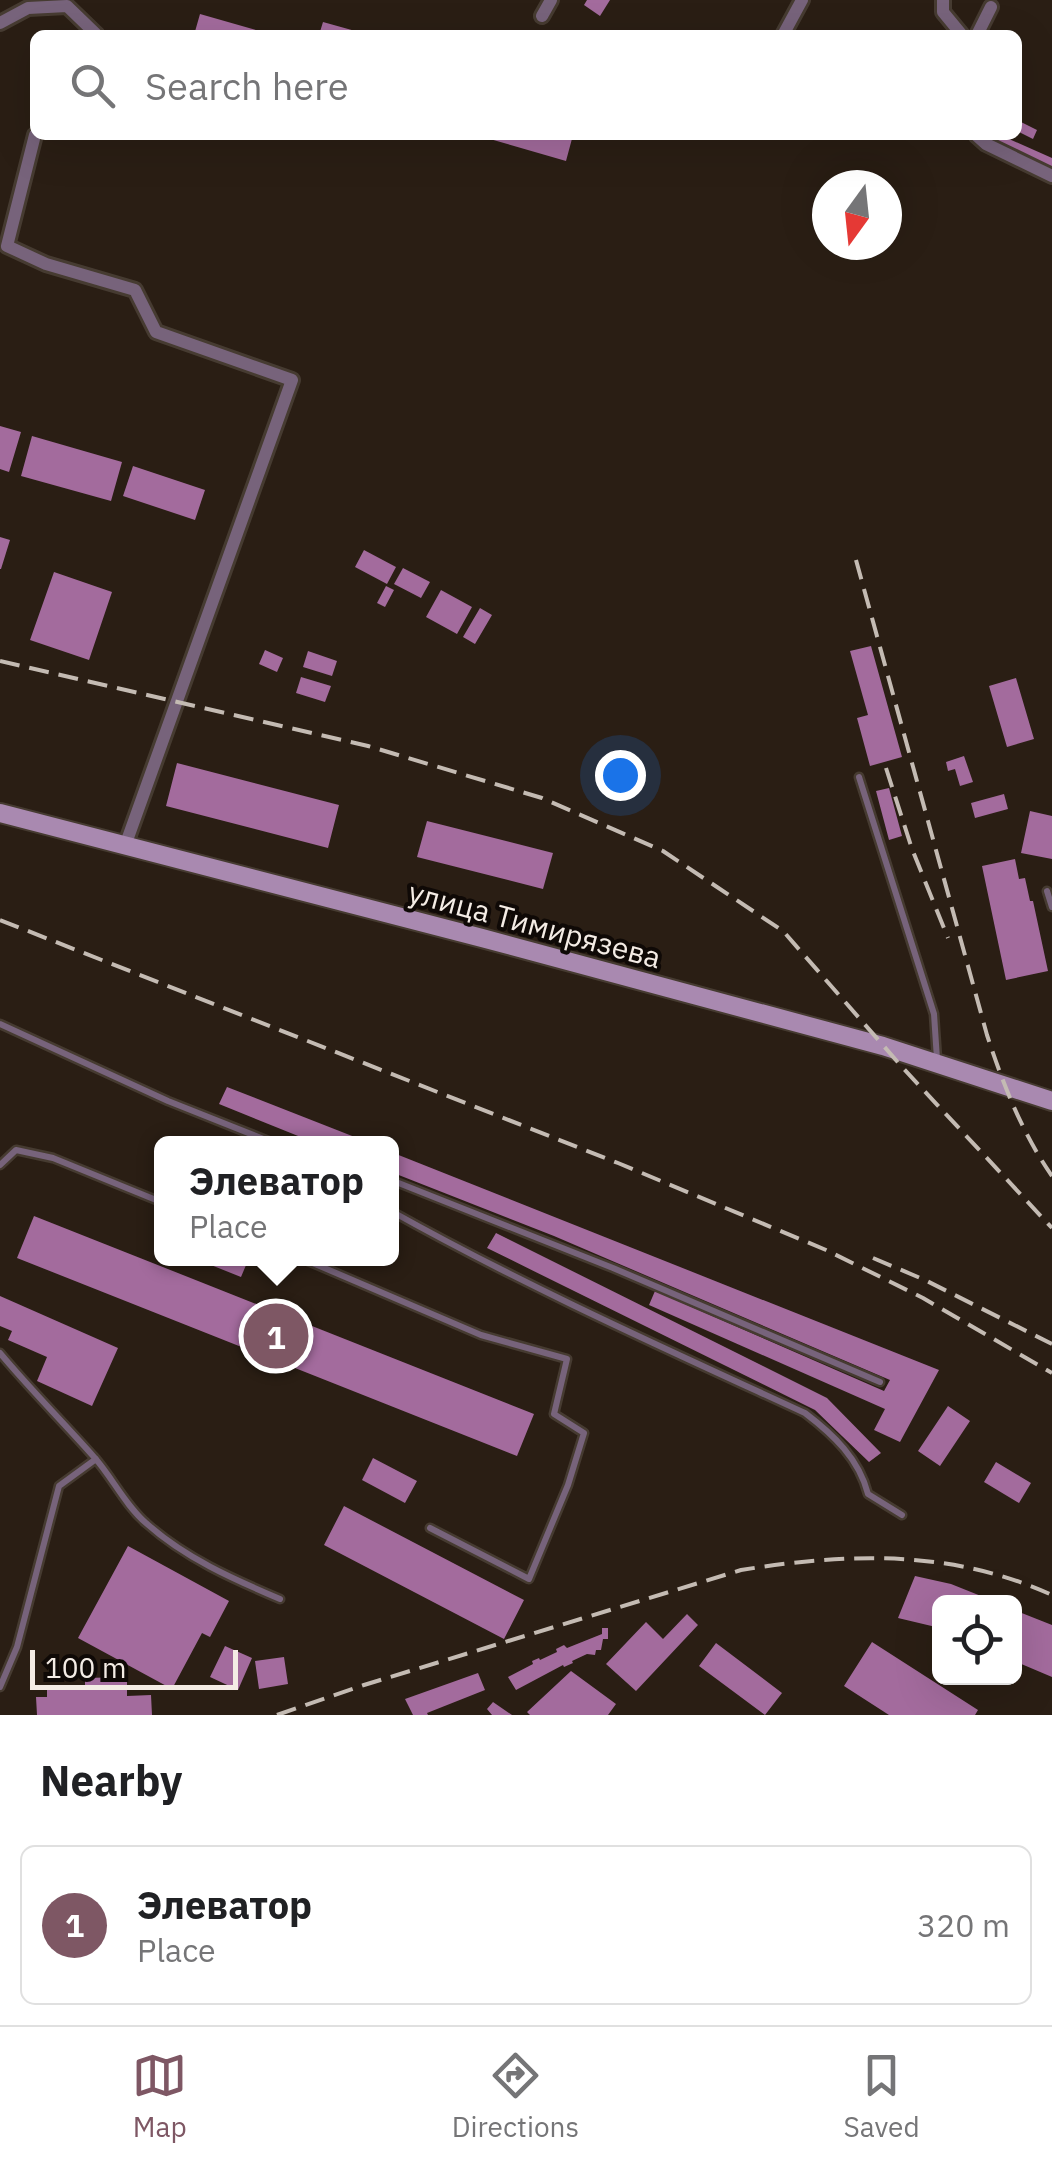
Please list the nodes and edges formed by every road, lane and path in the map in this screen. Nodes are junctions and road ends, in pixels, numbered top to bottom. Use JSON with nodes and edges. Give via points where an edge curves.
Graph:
{"nodes":[{"id":1,"x":551,"y":0,"type":"edge"},
{"id":2,"x":802,"y":0,"type":"edge"},
{"id":3,"x":943,"y":0,"type":"edge"},
{"id":4,"x":991,"y":8,"type":"dead end"},
{"id":5,"x":542,"y":16,"type":"dead end"},
{"id":6,"x":0,"y":22,"type":"edge"},
{"id":7,"x":92,"y":30,"type":"edge"},
{"id":8,"x":786,"y":30,"type":"edge"},
{"id":9,"x":958,"y":30,"type":"edge"},
{"id":10,"x":980,"y":30,"type":"edge"},
{"id":11,"x":34,"y":140,"type":"edge"},
{"id":12,"x":982,"y":140,"type":"edge"},
{"id":13,"x":1052,"y":176,"type":"edge"},
{"id":14,"x":858,"y":777,"type":"dead end"},
{"id":15,"x":0,"y":814,"type":"edge"},
{"id":16,"x":125,"y":846,"type":"junction"},
{"id":17,"x":1047,"y":891,"type":"dead end"},
{"id":18,"x":1052,"y":907,"type":"edge"},
{"id":19,"x":0,"y":1024,"type":"edge"},
{"id":20,"x":938,"y":1065,"type":"junction"},
{"id":21,"x":1052,"y":1100,"type":"edge"},
{"id":22,"x":256,"y":1136,"type":"edge"},
{"id":23,"x":0,"y":1165,"type":"edge"},
{"id":24,"x":399,"y":1183,"type":"edge"},
{"id":25,"x":154,"y":1199,"type":"edge"},
{"id":26,"x":399,"y":1215,"type":"edge"},
{"id":27,"x":319,"y":1266,"type":"edge"},
{"id":28,"x":0,"y":1353,"type":"edge"},
{"id":29,"x":880,"y":1382,"type":"dead end"},
{"id":30,"x":96,"y":1459,"type":"junction"},
{"id":31,"x":902,"y":1515,"type":"dead end"},
{"id":32,"x":430,"y":1528,"type":"dead end"},
{"id":33,"x":280,"y":1599,"type":"dead end"},
{"id":34,"x":0,"y":1687,"type":"edge"}],
"edges":[{"from":1,"to":5,"type":"street"},
{"from":2,"to":8,"type":"street"},
{"from":3,"to":9,"type":"street","via":[[943,12]]},
{"from":4,"to":10,"type":"street"},
{"from":6,"to":7,"type":"street","via":[[28,8],[67,6]]},
{"from":11,"to":16,"type":"street","via":[[6,246],[135,290],[156,332],[292,380]]},
{"from":12,"to":13,"type":"street"},
{"from":14,"to":20,"type":"lane","via":[[934,1014]]},
{"from":15,"to":16,"type":"main road","name":"улица Тимирязева"},
{"from":16,"to":20,"type":"main road","name":"улица Тимирязева"},
{"from":17,"to":18,"type":"lane"},
{"from":19,"to":22,"type":"lane"},
{"from":20,"to":21,"type":"main road","name":"улица Тимирязева"},
{"from":23,"to":25,"type":"lane","via":[[16,1150],[53,1158]]},
{"from":24,"to":29,"type":"lane"},
{"from":26,"to":31,"type":"lane","via":[[805,1413],[830,1431],[862,1473],[868,1494]]},
{"from":27,"to":32,"type":"lane","via":[[481,1335],[568,1360],[554,1414],[584,1433],[529,1579]]},
{"from":28,"to":30,"type":"lane"},
{"from":30,"to":33,"type":"lane","via":[[144,1521],[183,1551]]},
{"from":30,"to":34,"type":"lane","via":[[58,1486],[17,1648]]}]}
